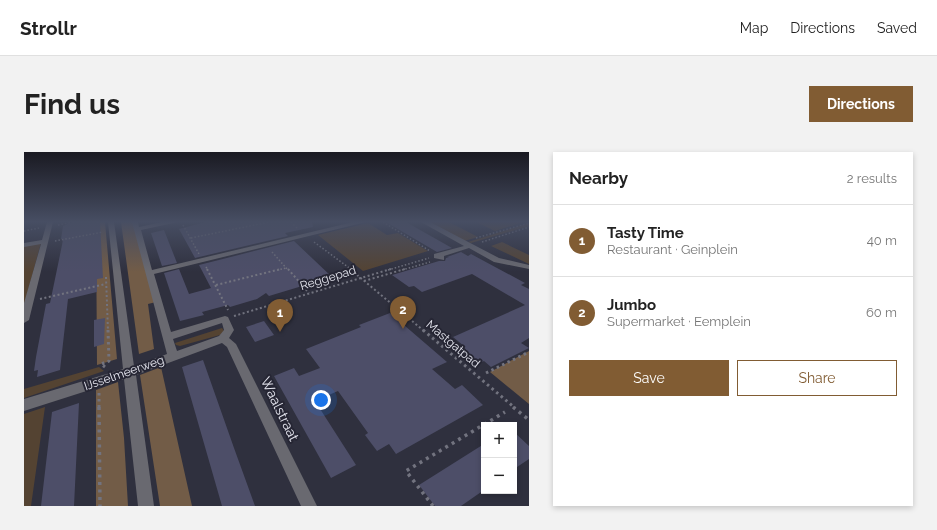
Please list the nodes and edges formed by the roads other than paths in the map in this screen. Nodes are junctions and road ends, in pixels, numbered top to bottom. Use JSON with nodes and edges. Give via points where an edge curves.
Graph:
{"nodes":[{"id":1,"x":46,"y":239,"type":"edge"},
{"id":2,"x":109,"y":239,"type":"edge"},
{"id":3,"x":140,"y":239,"type":"edge"},
{"id":4,"x":291,"y":239,"type":"edge"},
{"id":5,"x":455,"y":239,"type":"edge"},
{"id":6,"x":45,"y":242,"type":"junction"},
{"id":7,"x":472,"y":242,"type":"junction"},
{"id":8,"x":24,"y":245,"type":"edge"},
{"id":9,"x":439,"y":257,"type":"road end"},
{"id":10,"x":529,"y":267,"type":"edge"},
{"id":11,"x":149,"y":272,"type":"junction"},
{"id":12,"x":27,"y":306,"type":"edge"},
{"id":13,"x":24,"y":320,"type":"edge"},
{"id":14,"x":226,"y":329,"type":"junction"},
{"id":15,"x":168,"y":337,"type":"junction"},
{"id":16,"x":173,"y":356,"type":"junction"},
{"id":17,"x":130,"y":372,"type":"junction"},
{"id":18,"x":24,"y":405,"type":"edge"},
{"id":19,"x":146,"y":506,"type":"edge"},
{"id":20,"x":309,"y":506,"type":"edge"}],
"edges":[{"from":1,"to":6,"type":"street"},
{"from":2,"to":17,"type":"street"},
{"from":3,"to":11,"type":"street"},
{"from":4,"to":11,"type":"street"},
{"from":5,"to":7,"type":"street","via":[[461,242]]},
{"from":6,"to":8,"type":"street"},
{"from":6,"to":12,"type":"street"},
{"from":7,"to":9,"type":"street"},
{"from":7,"to":10,"type":"street","via":[[502,262]]},
{"from":11,"to":15,"type":"street"},
{"from":12,"to":13,"type":"street"},
{"from":14,"to":15,"type":"street","name":"IJsselmeerweg"},
{"from":14,"to":16,"type":"street","name":"IJsselmeerweg"},
{"from":14,"to":20,"type":"street","name":"Waalstraat"},
{"from":15,"to":16,"type":"street"},
{"from":16,"to":17,"type":"street","name":"IJsselmeerweg"},
{"from":17,"to":18,"type":"street","name":"IJsselmeerweg"},
{"from":17,"to":19,"type":"street"}]}
